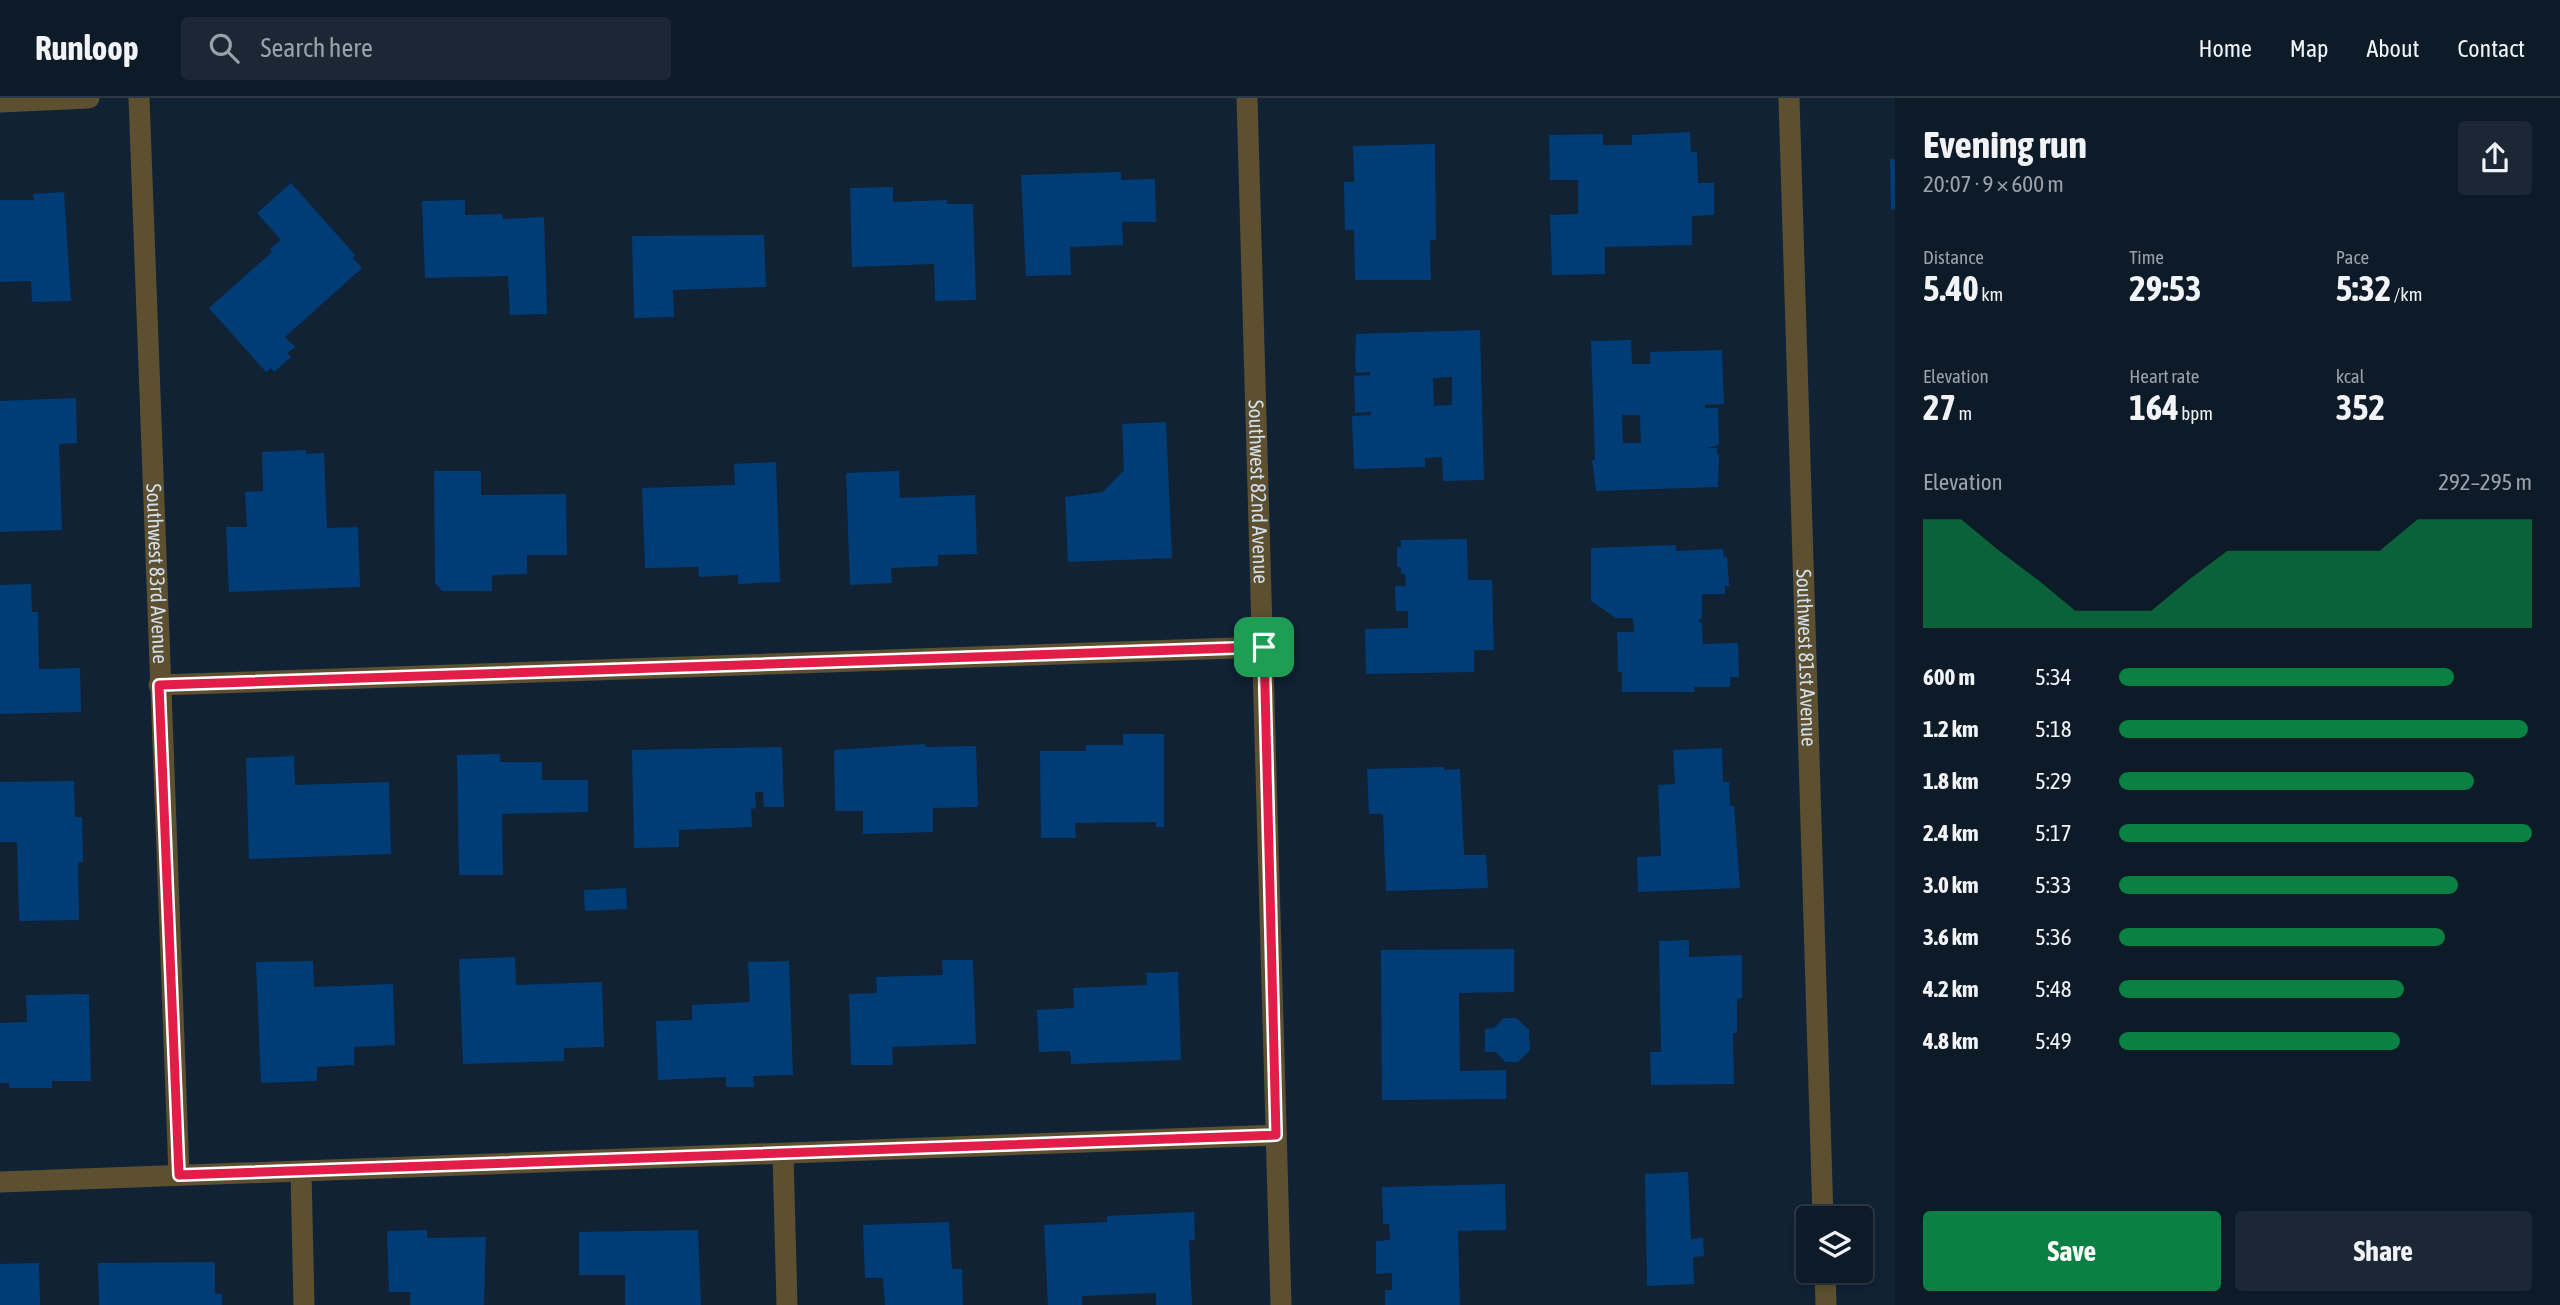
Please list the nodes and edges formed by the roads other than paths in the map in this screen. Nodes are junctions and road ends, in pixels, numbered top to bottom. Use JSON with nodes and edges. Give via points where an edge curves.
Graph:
{"nodes":[{"id":1,"x":89,"y":98,"type":"edge"},
{"id":2,"x":139,"y":98,"type":"edge"},
{"id":3,"x":1247,"y":98,"type":"edge"},
{"id":4,"x":1789,"y":98,"type":"edge"},
{"id":5,"x":0,"y":102,"type":"edge"},
{"id":6,"x":1264,"y":647,"type":"junction"},
{"id":7,"x":159,"y":685,"type":"junction"},
{"id":8,"x":1276,"y":1135,"type":"junction"},
{"id":9,"x":783,"y":1155,"type":"junction"},
{"id":10,"x":300,"y":1172,"type":"junction"},
{"id":11,"x":179,"y":1175,"type":"junction"},
{"id":12,"x":0,"y":1182,"type":"edge"},
{"id":13,"x":1823,"y":1206,"type":"edge"},
{"id":14,"x":1825,"y":1283,"type":"edge"},
{"id":15,"x":304,"y":1305,"type":"edge"},
{"id":16,"x":787,"y":1305,"type":"edge"},
{"id":17,"x":1281,"y":1305,"type":"edge"},
{"id":18,"x":1826,"y":1305,"type":"edge"}],
"edges":[{"from":1,"to":5,"type":"street"},
{"from":2,"to":7,"type":"street","name":"Southwest 83rd Avenue"},
{"from":3,"to":6,"type":"street","name":"Southwest 82nd Avenue"},
{"from":4,"to":13,"type":"street","name":"Southwest 81st Avenue"},
{"from":6,"to":7,"type":"street"},
{"from":6,"to":8,"type":"street","name":"Southwest 82nd Avenue"},
{"from":7,"to":11,"type":"street","name":"Southwest 83rd Avenue"},
{"from":8,"to":9,"type":"street"},
{"from":8,"to":17,"type":"street","name":"Southwest 82nd Avenue"},
{"from":9,"to":10,"type":"street"},
{"from":9,"to":16,"type":"street"},
{"from":10,"to":11,"type":"street"},
{"from":10,"to":15,"type":"street"},
{"from":11,"to":12,"type":"street"},
{"from":14,"to":18,"type":"street"}]}
